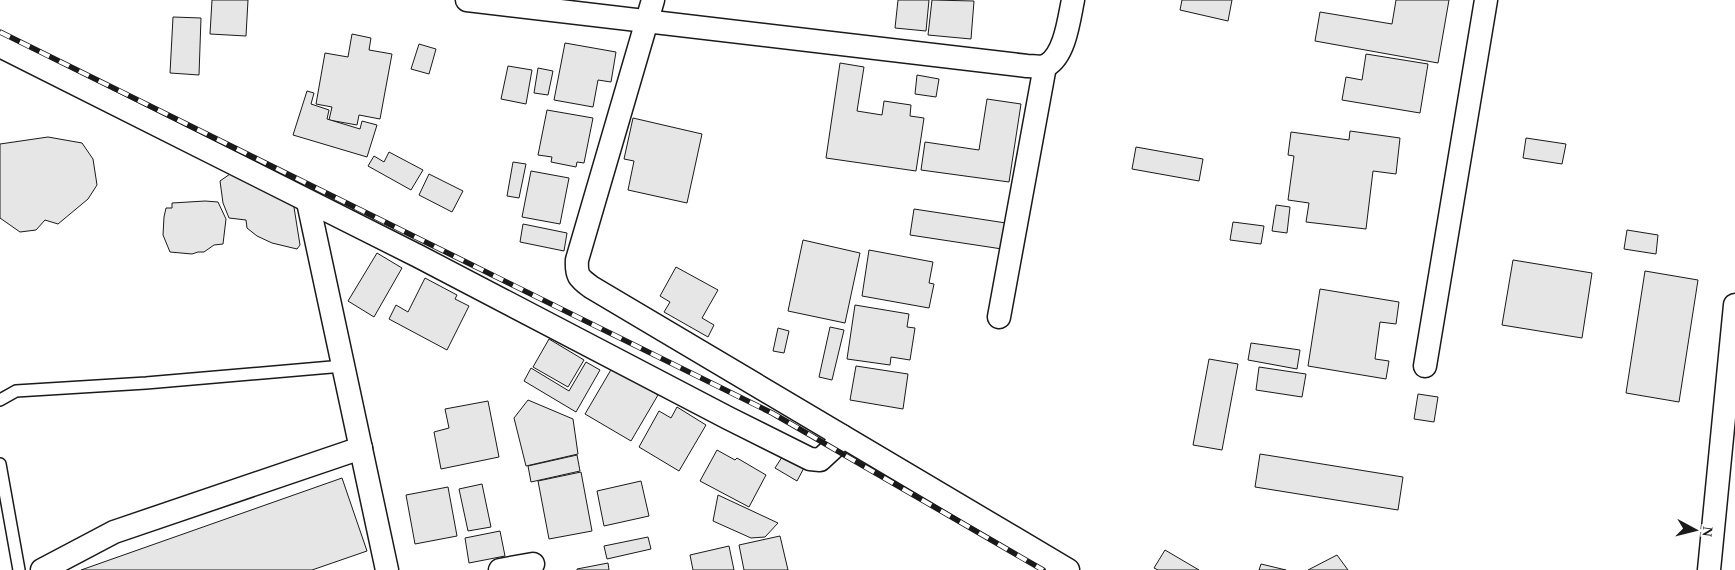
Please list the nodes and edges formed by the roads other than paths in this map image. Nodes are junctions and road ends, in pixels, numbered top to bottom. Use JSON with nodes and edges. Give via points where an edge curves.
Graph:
{"nodes":[{"id":1,"x":467,"y":0,"type":"edge"},
{"id":2,"x":652,"y":0,"type":"edge"},
{"id":3,"x":1073,"y":0,"type":"edge"},
{"id":4,"x":1486,"y":0,"type":"edge"},
{"id":5,"x":647,"y":22,"type":"junction"},
{"id":6,"x":0,"y":46,"type":"edge"},
{"id":7,"x":1045,"y":66,"type":"junction"},
{"id":8,"x":308,"y":202,"type":"junction"},
{"id":9,"x":1735,"y":305,"type":"edge"},
{"id":10,"x":999,"y":317,"type":"dead end"},
{"id":11,"x":343,"y":366,"type":"junction"},
{"id":12,"x":1425,"y":366,"type":"dead end"},
{"id":13,"x":0,"y":400,"type":"edge"},
{"id":14,"x":842,"y":436,"type":"junction"},
{"id":15,"x":361,"y":448,"type":"junction"},
{"id":16,"x":0,"y":464,"type":"edge"},
{"id":17,"x":533,"y":564,"type":"dead end"},
{"id":18,"x":19,"y":570,"type":"edge"},
{"id":19,"x":42,"y":570,"type":"edge"},
{"id":20,"x":387,"y":570,"type":"edge"},
{"id":21,"x":500,"y":570,"type":"edge"},
{"id":22,"x":1068,"y":570,"type":"edge"},
{"id":23,"x":1709,"y":570,"type":"edge"}],
"edges":[{"from":1,"to":5,"type":"street"},
{"from":2,"to":5,"type":"street"},
{"from":3,"to":7,"type":"street","via":[[1062,45],[1056,58]]},
{"from":4,"to":12,"type":"street"},
{"from":5,"to":7,"type":"street"},
{"from":5,"to":14,"type":"street","via":[[577,260],[579,278]]},
{"from":6,"to":8,"type":"street"},
{"from":7,"to":10,"type":"street"},
{"from":8,"to":11,"type":"street"},
{"from":8,"to":14,"type":"street","via":[[810,459],[820,460]]},
{"from":9,"to":23,"type":"street"},
{"from":11,"to":13,"type":"lane","via":[[16,391]]},
{"from":11,"to":15,"type":"street"},
{"from":14,"to":22,"type":"street"},
{"from":15,"to":19,"type":"street","via":[[114,532]]},
{"from":15,"to":20,"type":"street"},
{"from":16,"to":18,"type":"lane"},
{"from":17,"to":21,"type":"street"}]}
